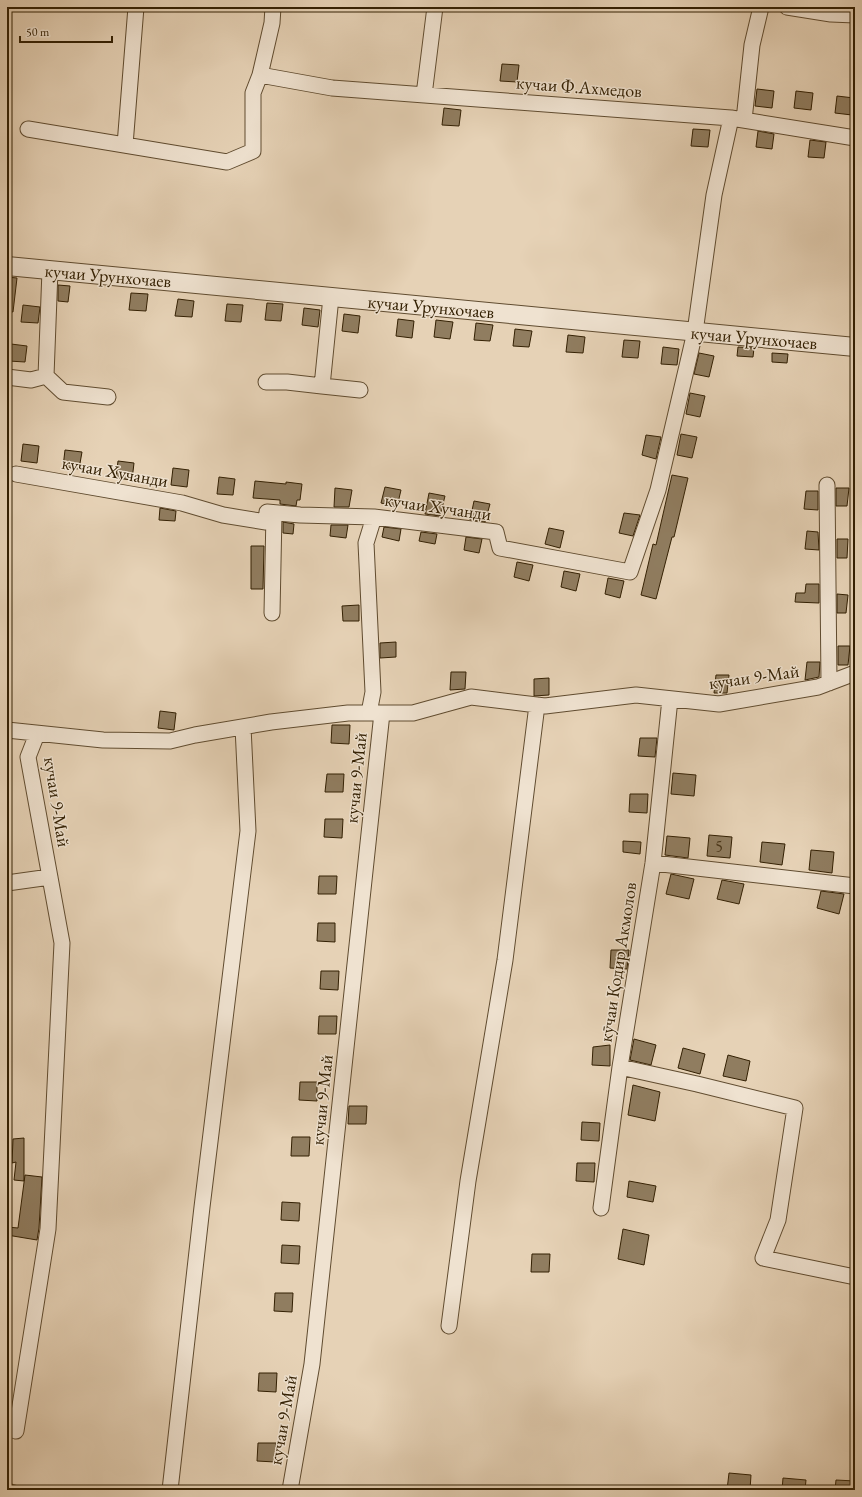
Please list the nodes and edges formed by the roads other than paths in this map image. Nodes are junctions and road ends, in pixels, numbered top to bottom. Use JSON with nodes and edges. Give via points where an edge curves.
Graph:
{"nodes":[{"id":1,"x":136,"y":7,"type":"edge"},
{"id":2,"x":273,"y":7,"type":"edge"},
{"id":3,"x":435,"y":7,"type":"edge"},
{"id":4,"x":761,"y":7,"type":"edge"},
{"id":5,"x":787,"y":7,"type":"edge"},
{"id":6,"x":855,"y":14,"type":"edge"},
{"id":7,"x":260,"y":75,"type":"junction"},
{"id":8,"x":424,"y":95,"type":"junction"},
{"id":9,"x":738,"y":119,"type":"junction"},
{"id":10,"x":28,"y":129,"type":"dead end"},
{"id":11,"x":855,"y":138,"type":"edge"},
{"id":12,"x":125,"y":145,"type":"junction"},
{"id":13,"x":7,"y":266,"type":"edge"},
{"id":14,"x":50,"y":270,"type":"junction"},
{"id":15,"x":331,"y":297,"type":"junction"},
{"id":16,"x":695,"y":332,"type":"junction"},
{"id":17,"x":855,"y":347,"type":"edge"},
{"id":18,"x":46,"y":376,"type":"junction"},
{"id":19,"x":7,"y":377,"type":"edge"},
{"id":20,"x":266,"y":382,"type":"dead end"},
{"id":21,"x":322,"y":386,"type":"junction"},
{"id":22,"x":360,"y":390,"type":"dead end"},
{"id":23,"x":108,"y":397,"type":"dead end"},
{"id":24,"x":16,"y":474,"type":"dead end"},
{"id":25,"x":827,"y":485,"type":"dead end"},
{"id":26,"x":274,"y":513,"type":"junction"},
{"id":27,"x":374,"y":517,"type":"junction"},
{"id":28,"x":272,"y":612,"type":"dead end"},
{"id":29,"x":855,"y":673,"type":"edge"},
{"id":30,"x":829,"y":683,"type":"junction"},
{"id":31,"x":670,"y":699,"type":"junction"},
{"id":32,"x":537,"y":705,"type":"junction"},
{"id":33,"x":376,"y":713,"type":"junction"},
{"id":34,"x":243,"y":727,"type":"junction"},
{"id":35,"x":7,"y":730,"type":"edge"},
{"id":36,"x":37,"y":734,"type":"junction"},
{"id":37,"x":653,"y":863,"type":"junction"},
{"id":38,"x":50,"y":877,"type":"junction"},
{"id":39,"x":7,"y":883,"type":"edge"},
{"id":40,"x":855,"y":886,"type":"edge"},
{"id":41,"x":620,"y":1067,"type":"junction"},
{"id":42,"x":601,"y":1208,"type":"dead end"},
{"id":43,"x":855,"y":1277,"type":"edge"},
{"id":44,"x":449,"y":1326,"type":"dead end"},
{"id":45,"x":16,"y":1431,"type":"dead end"},
{"id":46,"x":170,"y":1490,"type":"edge"},
{"id":47,"x":290,"y":1490,"type":"edge"}],
"edges":[{"from":1,"to":12,"type":"street"},
{"from":2,"to":7,"type":"street","via":[[272,23]]},
{"from":3,"to":8,"type":"street"},
{"from":4,"to":9,"type":"street"},
{"from":5,"to":6,"type":"street","via":[[831,14]]},
{"from":7,"to":8,"type":"street","name":"кучаи Ф.Ахмедов","via":[[332,88]]},
{"from":7,"to":12,"type":"street","via":[[253,93],[253,151],[228,162]]},
{"from":8,"to":9,"type":"street","name":"кучаи Ф.Ахмедов"},
{"from":9,"to":11,"type":"street","name":"кучаи Ф.Ахмедов"},
{"from":9,"to":16,"type":"street","via":[[714,195]]},
{"from":10,"to":12,"type":"street"},
{"from":13,"to":14,"type":"street","name":"кучаи Урунхочаев"},
{"from":14,"to":15,"type":"street","name":"кучаи Урунхочаев"},
{"from":14,"to":18,"type":"street"},
{"from":15,"to":16,"type":"street","name":"кучаи Урунхочаев"},
{"from":15,"to":21,"type":"street"},
{"from":16,"to":17,"type":"street","name":"кучаи Урунхочаев"},
{"from":16,"to":27,"type":"street","name":"кучаи Хучанди","via":[[658,490],[630,572],[500,548],[496,532]]},
{"from":18,"to":19,"type":"street","via":[[31,380]]},
{"from":18,"to":23,"type":"street","via":[[63,392]]},
{"from":20,"to":21,"type":"street"},
{"from":21,"to":22,"type":"street"},
{"from":24,"to":26,"type":"street","name":"кучаи Хучанди","via":[[182,503],[230,516],[266,522],[267,512]]},
{"from":25,"to":30,"type":"street"},
{"from":26,"to":27,"type":"street","name":"кучаи Хучанди"},
{"from":26,"to":28,"type":"street"},
{"from":27,"to":33,"type":"street","via":[[366,543]]},
{"from":29,"to":30,"type":"street","name":"кучаи 9-Май"},
{"from":30,"to":31,"type":"street","name":"кучаи 9-Май","via":[[719,704]]},
{"from":31,"to":32,"type":"street","name":"кучаи 9-Май","via":[[636,695]]},
{"from":31,"to":37,"type":"street","name":"кӯчаи Қодир Акмолов"},
{"from":32,"to":33,"type":"street","name":"кучаи 9-Май","via":[[471,697],[412,713]]},
{"from":32,"to":44,"type":"street","via":[[505,960],[468,1181]]},
{"from":33,"to":34,"type":"street","name":"кучаи 9-Май","via":[[348,713]]},
{"from":33,"to":47,"type":"street","name":"кучаи 9-Май","via":[[312,1364]]},
{"from":34,"to":36,"type":"street","name":"кучаи 9-Май","via":[[170,742],[103,740]]},
{"from":34,"to":46,"type":"street","via":[[248,831]]},
{"from":35,"to":36,"type":"street","name":"кучаи 9-Май"},
{"from":36,"to":38,"type":"street","name":"кучаи 9-Май","via":[[28,757]]},
{"from":37,"to":40,"type":"street","name":"кӯчаи Қодир Акмолов"},
{"from":37,"to":41,"type":"street","name":"кӯчаи Қодир Акмолов"},
{"from":38,"to":39,"type":"street"},
{"from":38,"to":45,"type":"street","name":"кучаи 9-Май","via":[[62,943],[48,1229]]},
{"from":41,"to":42,"type":"street","name":"кӯчаи Қодир Акмолов"},
{"from":41,"to":43,"type":"street","name":"кӯчаи Қодир Акмолов","via":[[794,1108],[778,1220],[763,1258]]}]}
